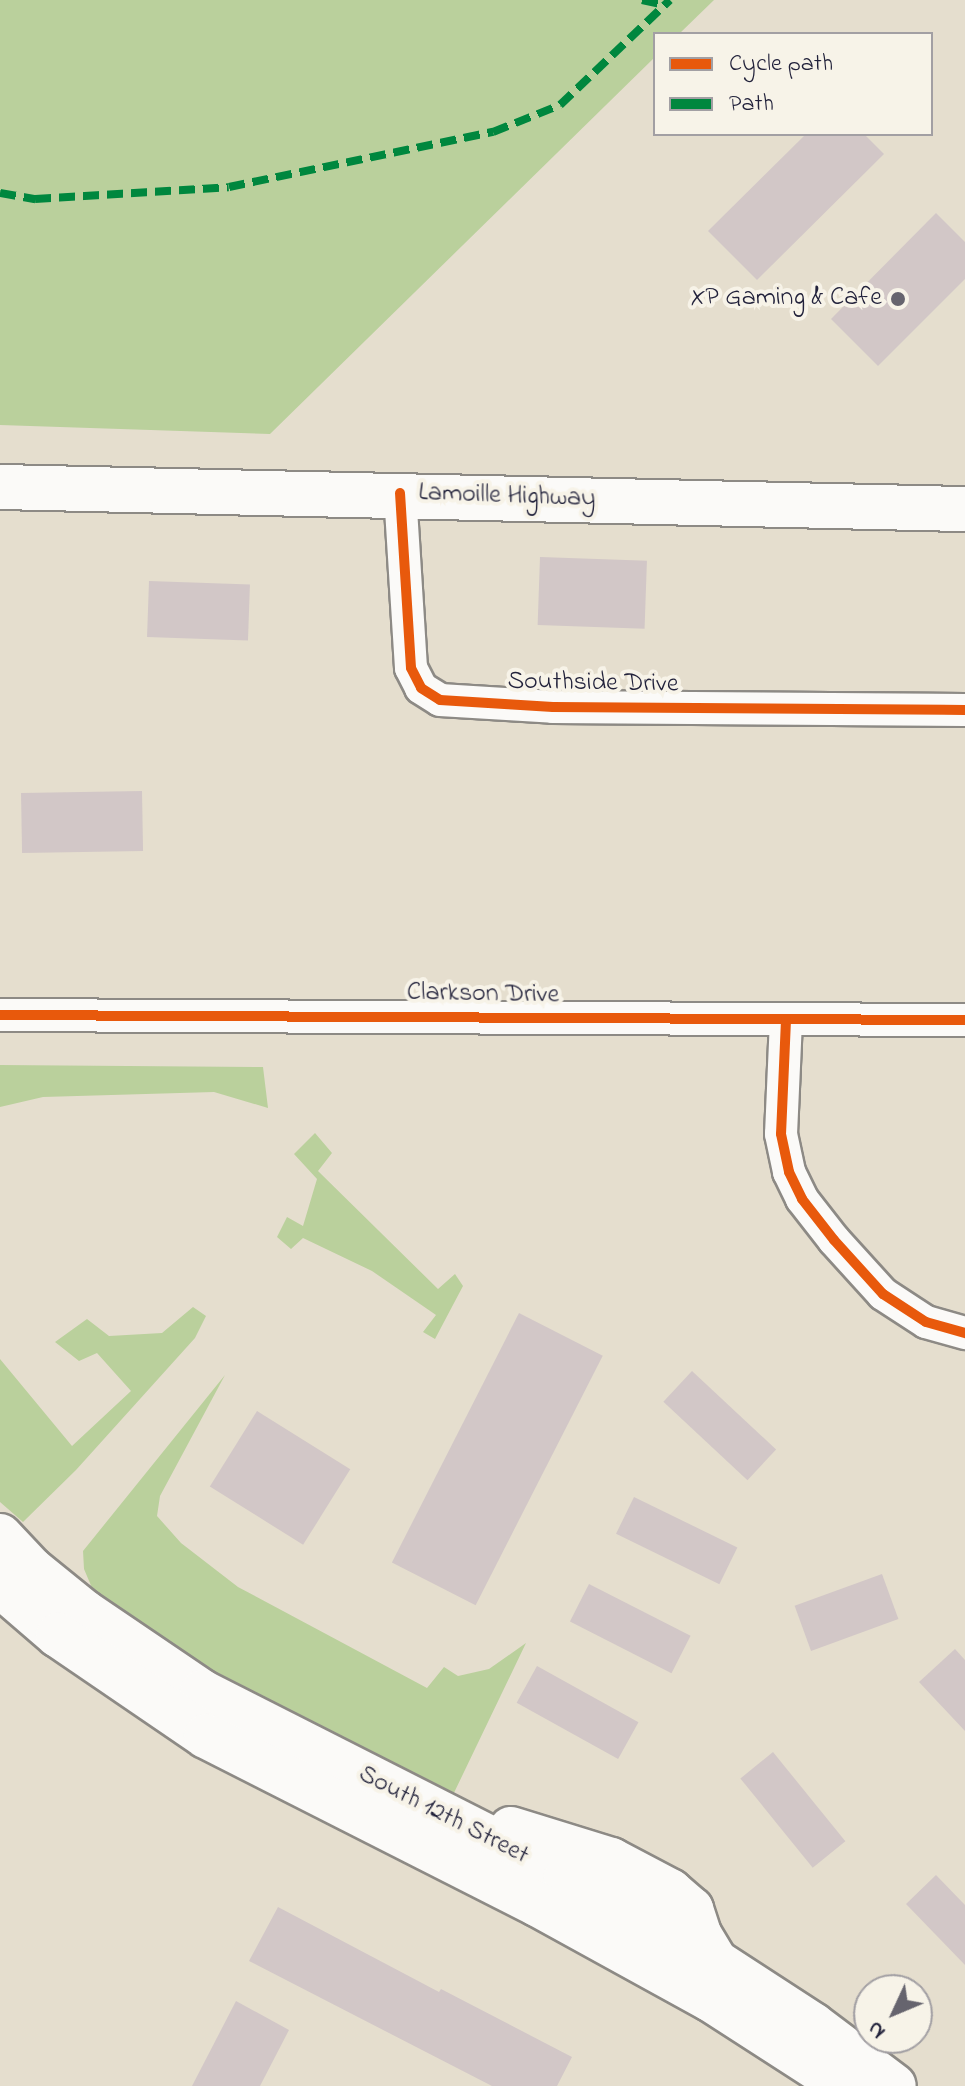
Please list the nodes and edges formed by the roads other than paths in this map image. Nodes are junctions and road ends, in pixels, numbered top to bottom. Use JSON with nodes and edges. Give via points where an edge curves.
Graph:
{"nodes":[{"id":1,"x":0,"y":487,"type":"edge"},
{"id":2,"x":400,"y":493,"type":"junction"},
{"id":3,"x":965,"y":509,"type":"edge"},
{"id":4,"x":965,"y":710,"type":"edge"},
{"id":5,"x":0,"y":1015,"type":"edge"},
{"id":6,"x":786,"y":1020,"type":"junction"},
{"id":7,"x":965,"y":1020,"type":"edge"},
{"id":8,"x":965,"y":1333,"type":"edge"},
{"id":9,"x":0,"y":1536,"type":"edge"},
{"id":10,"x":10,"y":1588,"type":"edge"},
{"id":11,"x":845,"y":2086,"type":"edge"},
{"id":12,"x":894,"y":2086,"type":"edge"}],
"edges":[{"from":1,"to":2,"type":"main road","name":"Lamoille Highway"},
{"from":2,"to":3,"type":"main road","name":"Lamoille Highway"},
{"from":2,"to":4,"type":"street","name":"Southside Drive","via":[[411,668],[421,688],[440,700],[553,707]]},
{"from":5,"to":6,"type":"street","name":"Clarkson Drive"},
{"from":6,"to":7,"type":"street","name":"Clarkson Drive"},
{"from":6,"to":8,"type":"street","via":[[781,1134],[789,1172],[802,1199],[883,1294],[926,1322]]},
{"from":9,"to":10,"type":"main road","name":"South 12th Street"},
{"from":10,"to":11,"type":"main road","name":"South 12th Street","via":[[113,1675],[206,1736],[577,1926],[710,1999]]},
{"from":10,"to":12,"type":"main road","name":"South 12th Street","via":[[84,1612],[202,1692],[566,1877],[716,1962]]}]}
